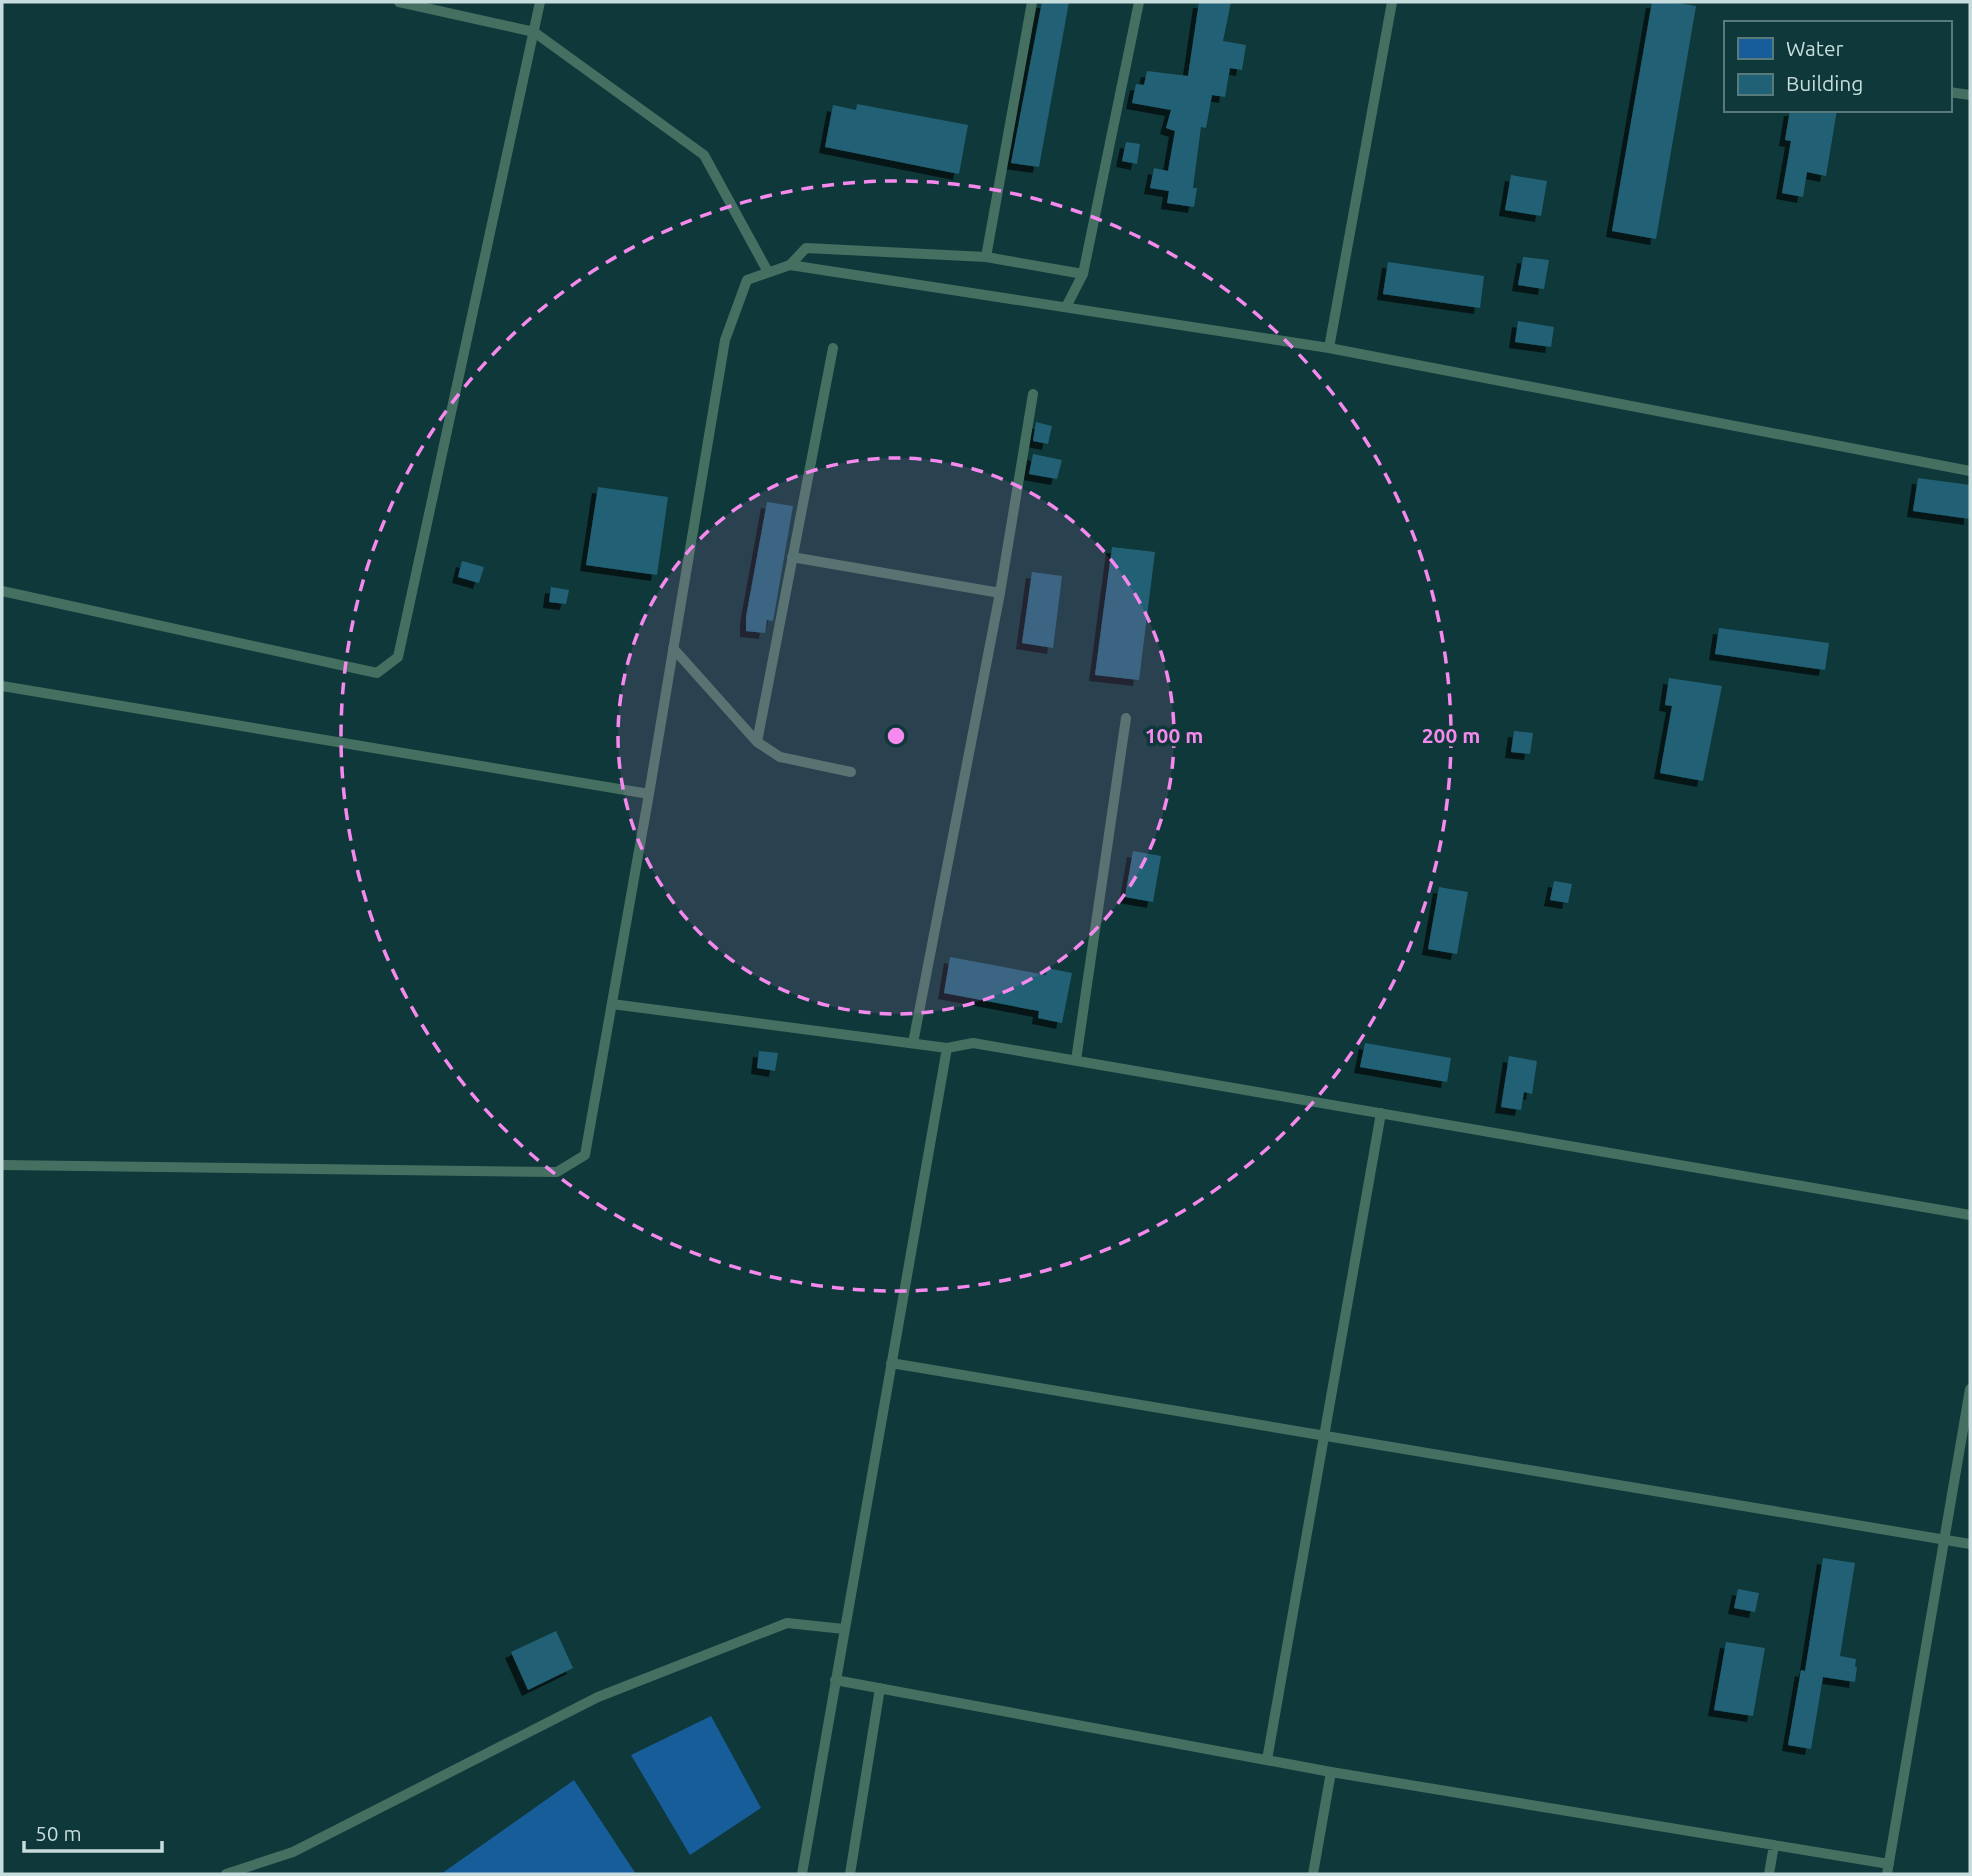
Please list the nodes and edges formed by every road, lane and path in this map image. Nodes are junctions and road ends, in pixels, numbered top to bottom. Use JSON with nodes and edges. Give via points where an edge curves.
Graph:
{"nodes":[{"id":1,"x":399,"y":2,"type":"edge"},
{"id":2,"x":540,"y":2,"type":"edge"},
{"id":3,"x":1032,"y":2,"type":"edge"},
{"id":4,"x":1139,"y":2,"type":"edge"},
{"id":5,"x":1392,"y":2,"type":"edge"},
{"id":6,"x":534,"y":32,"type":"junction"},
{"id":7,"x":1951,"y":92,"type":"edge"},
{"id":8,"x":1970,"y":94,"type":"edge"},
{"id":9,"x":986,"y":257,"type":"junction"},
{"id":10,"x":790,"y":265,"type":"junction"},
{"id":11,"x":768,"y":272,"type":"junction"},
{"id":12,"x":1083,"y":274,"type":"junction"},
{"id":13,"x":1066,"y":307,"type":"junction"},
{"id":14,"x":832,"y":348,"type":"dead end"},
{"id":15,"x":1329,"y":348,"type":"junction"},
{"id":16,"x":1033,"y":394,"type":"dead end"},
{"id":17,"x":1970,"y":471,"type":"edge"},
{"id":18,"x":792,"y":557,"type":"junction"},
{"id":19,"x":2,"y":591,"type":"edge"},
{"id":20,"x":1000,"y":593,"type":"junction"},
{"id":21,"x":673,"y":648,"type":"junction"},
{"id":22,"x":2,"y":685,"type":"edge"},
{"id":23,"x":1126,"y":718,"type":"dead end"},
{"id":24,"x":757,"y":742,"type":"junction"},
{"id":25,"x":851,"y":772,"type":"dead end"},
{"id":26,"x":649,"y":794,"type":"junction"},
{"id":27,"x":612,"y":1004,"type":"junction"},
{"id":28,"x":913,"y":1043,"type":"junction"},
{"id":29,"x":947,"y":1048,"type":"junction"},
{"id":30,"x":1076,"y":1060,"type":"junction"},
{"id":31,"x":1381,"y":1113,"type":"junction"},
{"id":32,"x":2,"y":1166,"type":"edge"},
{"id":33,"x":1970,"y":1215,"type":"edge"},
{"id":34,"x":891,"y":1363,"type":"junction"},
{"id":35,"x":1970,"y":1390,"type":"edge"},
{"id":36,"x":1324,"y":1436,"type":"junction"},
{"id":37,"x":1944,"y":1540,"type":"junction"},
{"id":38,"x":1970,"y":1544,"type":"edge"},
{"id":39,"x":844,"y":1629,"type":"junction"},
{"id":40,"x":835,"y":1680,"type":"junction"},
{"id":41,"x":880,"y":1688,"type":"junction"},
{"id":42,"x":1267,"y":1760,"type":"junction"},
{"id":43,"x":1331,"y":1772,"type":"junction"},
{"id":44,"x":1774,"y":1845,"type":"junction"},
{"id":45,"x":1888,"y":1869,"type":"edge"},
{"id":46,"x":226,"y":1874,"type":"edge"},
{"id":47,"x":802,"y":1874,"type":"edge"},
{"id":48,"x":850,"y":1874,"type":"edge"},
{"id":49,"x":1313,"y":1874,"type":"edge"},
{"id":50,"x":1769,"y":1874,"type":"edge"}],
"edges":[{"from":1,"to":6,"type":"lane"},
{"from":2,"to":6,"type":"lane"},
{"from":3,"to":9,"type":"lane"},
{"from":4,"to":12,"type":"lane"},
{"from":5,"to":15,"type":"lane"},
{"from":6,"to":11,"type":"lane","via":[[704,155]]},
{"from":6,"to":19,"type":"lane","via":[[398,657],[377,673]]},
{"from":7,"to":8,"type":"lane"},
{"from":9,"to":10,"type":"lane","via":[[806,248]]},
{"from":9,"to":12,"type":"lane"},
{"from":10,"to":11,"type":"lane"},
{"from":10,"to":13,"type":"lane"},
{"from":11,"to":21,"type":"lane","via":[[747,280],[725,340]]},
{"from":12,"to":13,"type":"lane"},
{"from":13,"to":15,"type":"lane"},
{"from":14,"to":18,"type":"lane"},
{"from":15,"to":17,"type":"lane"},
{"from":16,"to":20,"type":"lane"},
{"from":18,"to":20,"type":"lane"},
{"from":18,"to":24,"type":"lane"},
{"from":20,"to":28,"type":"lane"},
{"from":21,"to":24,"type":"lane"},
{"from":21,"to":26,"type":"lane"},
{"from":22,"to":26,"type":"lane"},
{"from":23,"to":30,"type":"lane"},
{"from":24,"to":25,"type":"lane","via":[[780,757]]},
{"from":26,"to":27,"type":"lane"},
{"from":27,"to":28,"type":"lane"},
{"from":27,"to":32,"type":"lane","via":[[585,1155],[557,1172]]},
{"from":28,"to":29,"type":"lane"},
{"from":29,"to":30,"type":"lane","via":[[973,1042]]},
{"from":29,"to":34,"type":"lane"},
{"from":30,"to":31,"type":"lane"},
{"from":31,"to":33,"type":"lane"},
{"from":31,"to":36,"type":"lane"},
{"from":34,"to":36,"type":"lane"},
{"from":34,"to":39,"type":"lane"},
{"from":35,"to":37,"type":"lane"},
{"from":36,"to":37,"type":"lane"},
{"from":36,"to":42,"type":"lane"},
{"from":37,"to":38,"type":"lane"},
{"from":37,"to":45,"type":"lane"},
{"from":39,"to":40,"type":"lane"},
{"from":39,"to":46,"type":"lane","via":[[788,1623],[598,1697],[293,1852]]},
{"from":40,"to":41,"type":"lane"},
{"from":40,"to":47,"type":"lane"},
{"from":41,"to":42,"type":"lane"},
{"from":41,"to":48,"type":"lane"},
{"from":42,"to":43,"type":"lane"},
{"from":43,"to":44,"type":"lane"},
{"from":43,"to":49,"type":"lane"},
{"from":44,"to":45,"type":"lane"},
{"from":44,"to":50,"type":"lane"}]}
